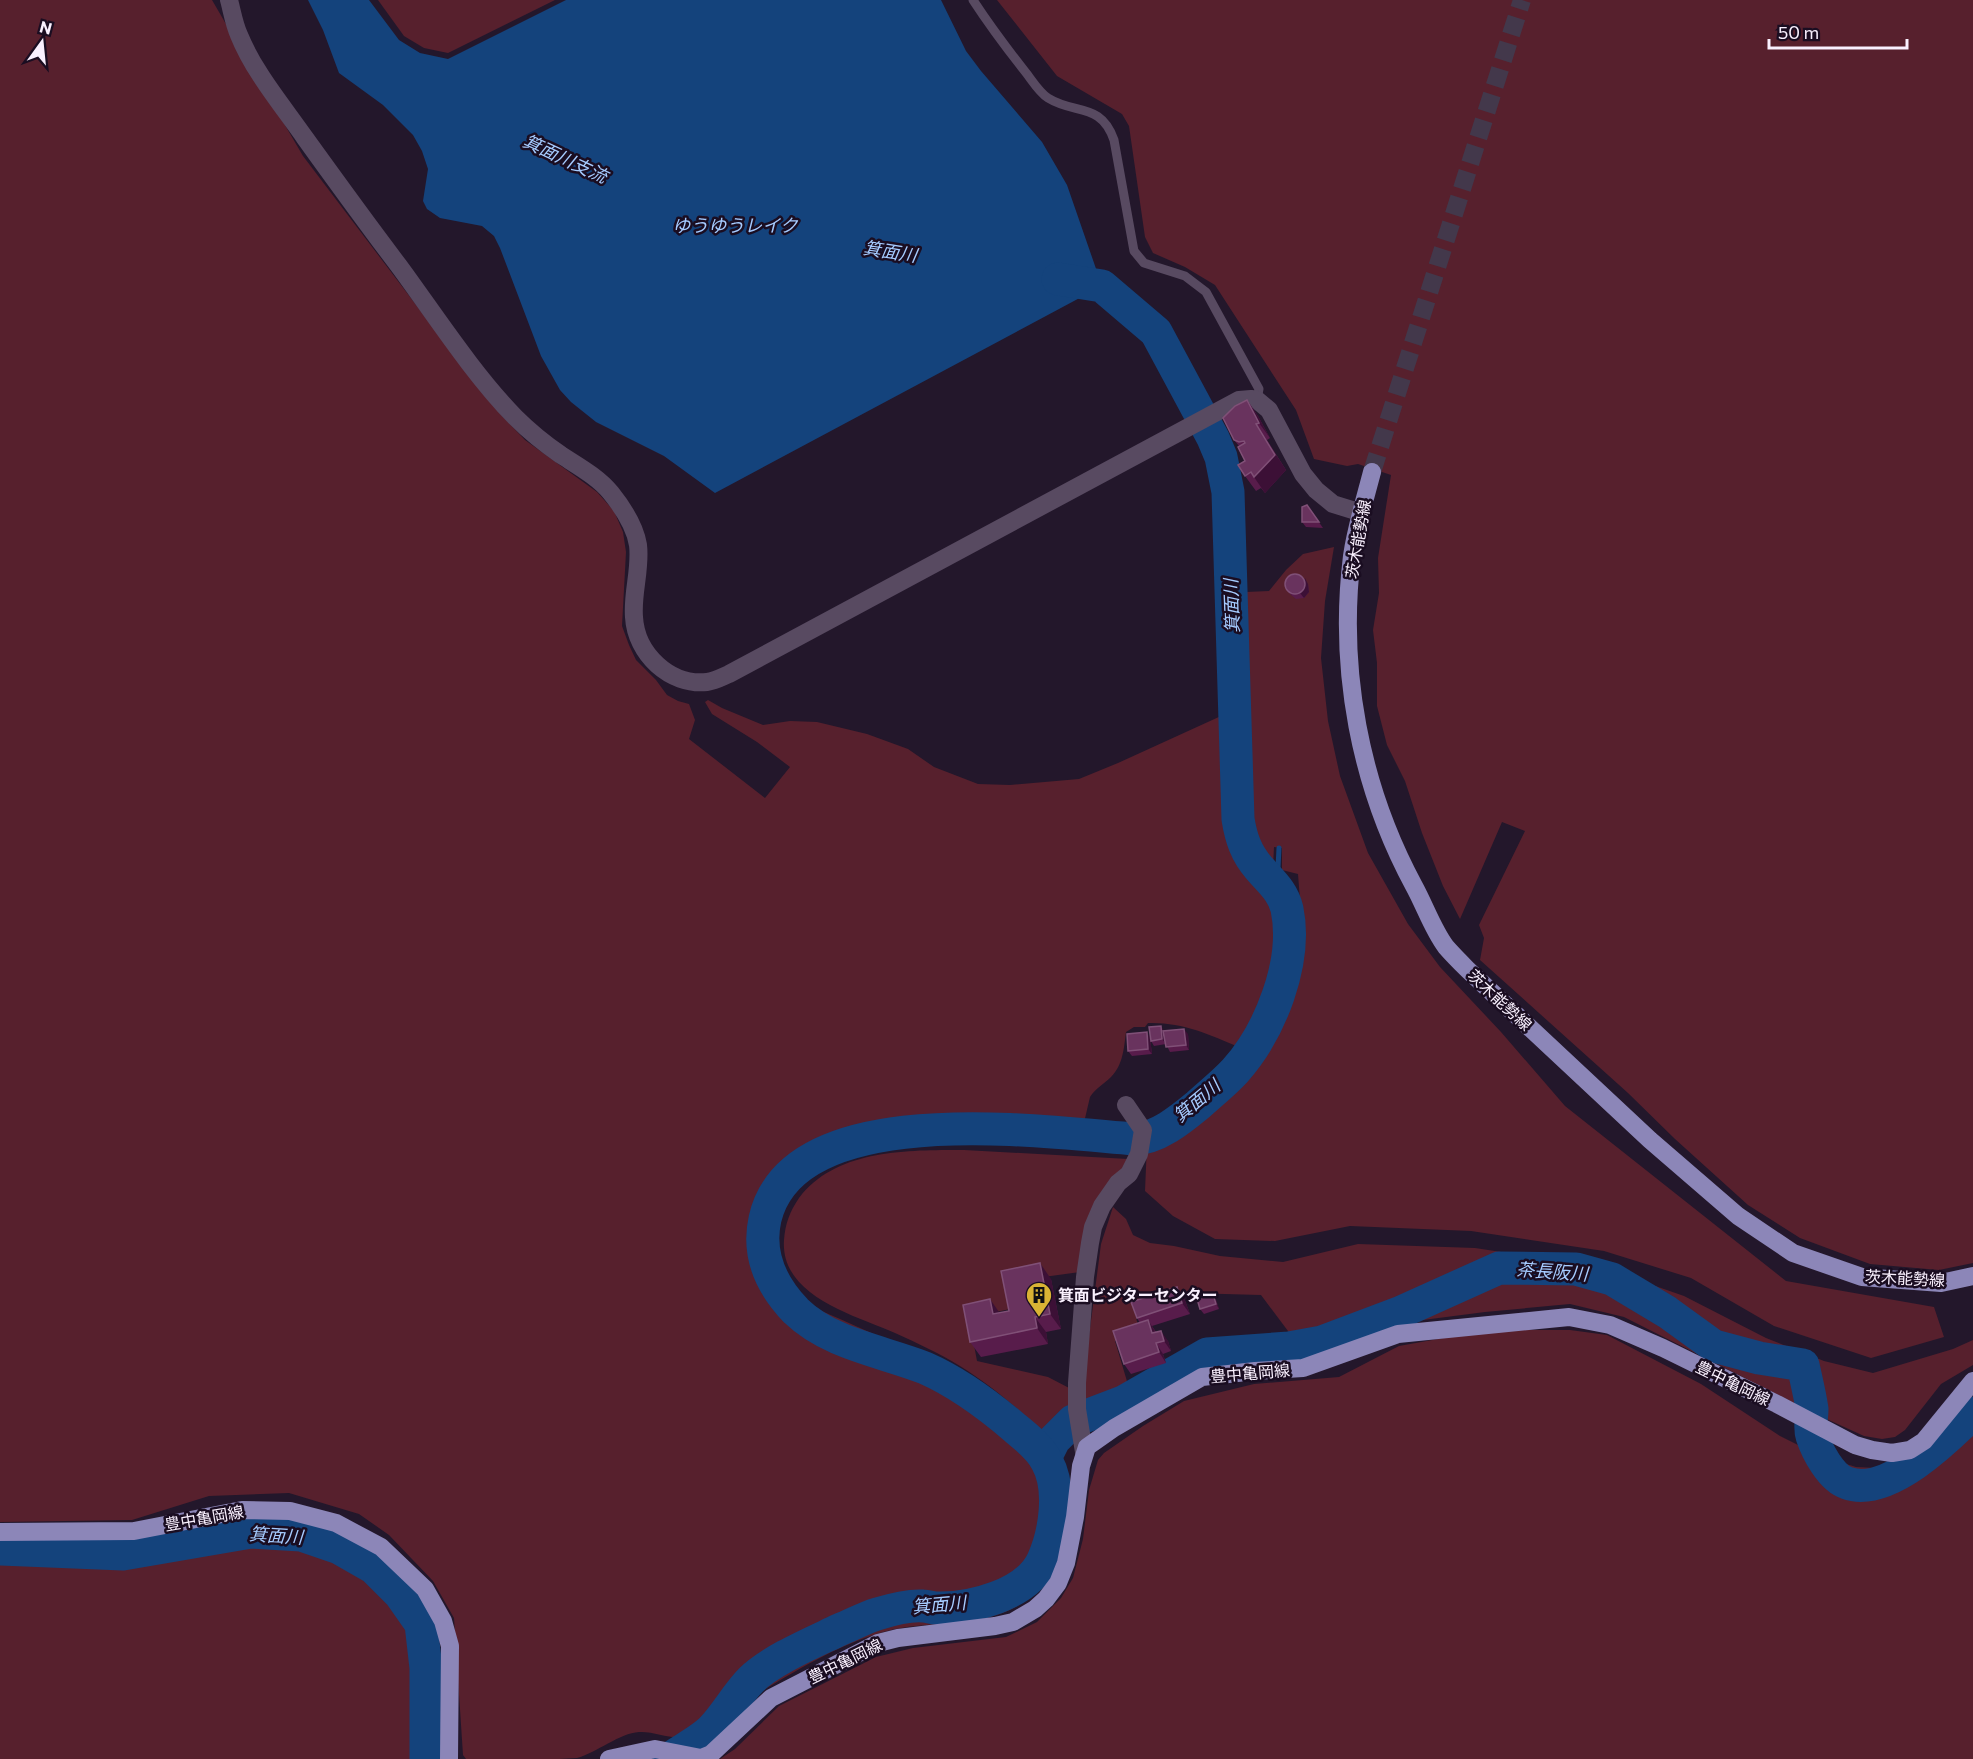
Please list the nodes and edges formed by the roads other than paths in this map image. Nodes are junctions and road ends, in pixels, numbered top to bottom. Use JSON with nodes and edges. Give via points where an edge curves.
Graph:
{"nodes":[{"id":1,"x":229,"y":0,"type":"edge"},
{"id":2,"x":973,"y":0,"type":"edge"},
{"id":3,"x":1257,"y":400,"type":"junction"},
{"id":4,"x":1372,"y":472,"type":"tunnel mouth"},
{"id":5,"x":1360,"y":518,"type":"junction"},
{"id":6,"x":1126,"y":1105,"type":"dead end"},
{"id":7,"x":1973,"y":1276,"type":"edge"},
{"id":8,"x":1973,"y":1381,"type":"edge"},
{"id":9,"x":1084,"y":1452,"type":"junction"},
{"id":10,"x":0,"y":1532,"type":"edge"},
{"id":11,"x":449,"y":1759,"type":"edge"},
{"id":12,"x":609,"y":1759,"type":"edge"}],
"edges":[{"from":1,"to":3,"type":"street","via":[[239,35],[257,69],[342,190],[511,413],[599,482],[623,508],[638,544],[634,617],[638,636],[655,664],[672,675],[709,681],[729,674],[1239,400]]},
{"from":2,"to":3,"type":"lane","via":[[1043,94],[1093,112],[1108,127],[1114,140],[1136,256],[1144,263],[1185,276],[1206,292],[1258,389]]},
{"from":3,"to":5,"type":"street","via":[[1269,410],[1303,474],[1316,490]]},
{"from":4,"to":5,"type":"main road","name":"茨木能勢線"},
{"from":5,"to":7,"type":"main road","name":"茨木能勢線","via":[[1350,574],[1348,644],[1356,721],[1376,798],[1395,850],[1445,945],[1650,1140],[1738,1216],[1793,1253],[1862,1277],[1941,1283]]},
{"from":6,"to":9,"type":"street","via":[[1143,1130],[1139,1154],[1129,1174],[1102,1206],[1092,1233],[1085,1276],[1079,1347],[1079,1418]]},
{"from":8,"to":9,"type":"main road","name":"豊中亀岡線","via":[[1929,1436],[1910,1450],[1872,1450],[1822,1429],[1663,1348],[1610,1325],[1569,1317],[1398,1334],[1303,1368],[1202,1377],[1094,1441]]},
{"from":9,"to":12,"type":"main road","name":"豊中亀岡線","via":[[1066,1563],[1058,1583],[1035,1609],[1013,1622],[995,1626],[878,1643],[771,1698],[711,1754],[700,1758],[655,1749]]},
{"from":10,"to":11,"type":"main road","name":"豊中亀岡線","via":[[134,1531],[242,1510],[290,1511],[336,1523],[381,1547],[425,1589],[443,1621],[450,1646]]}]}
